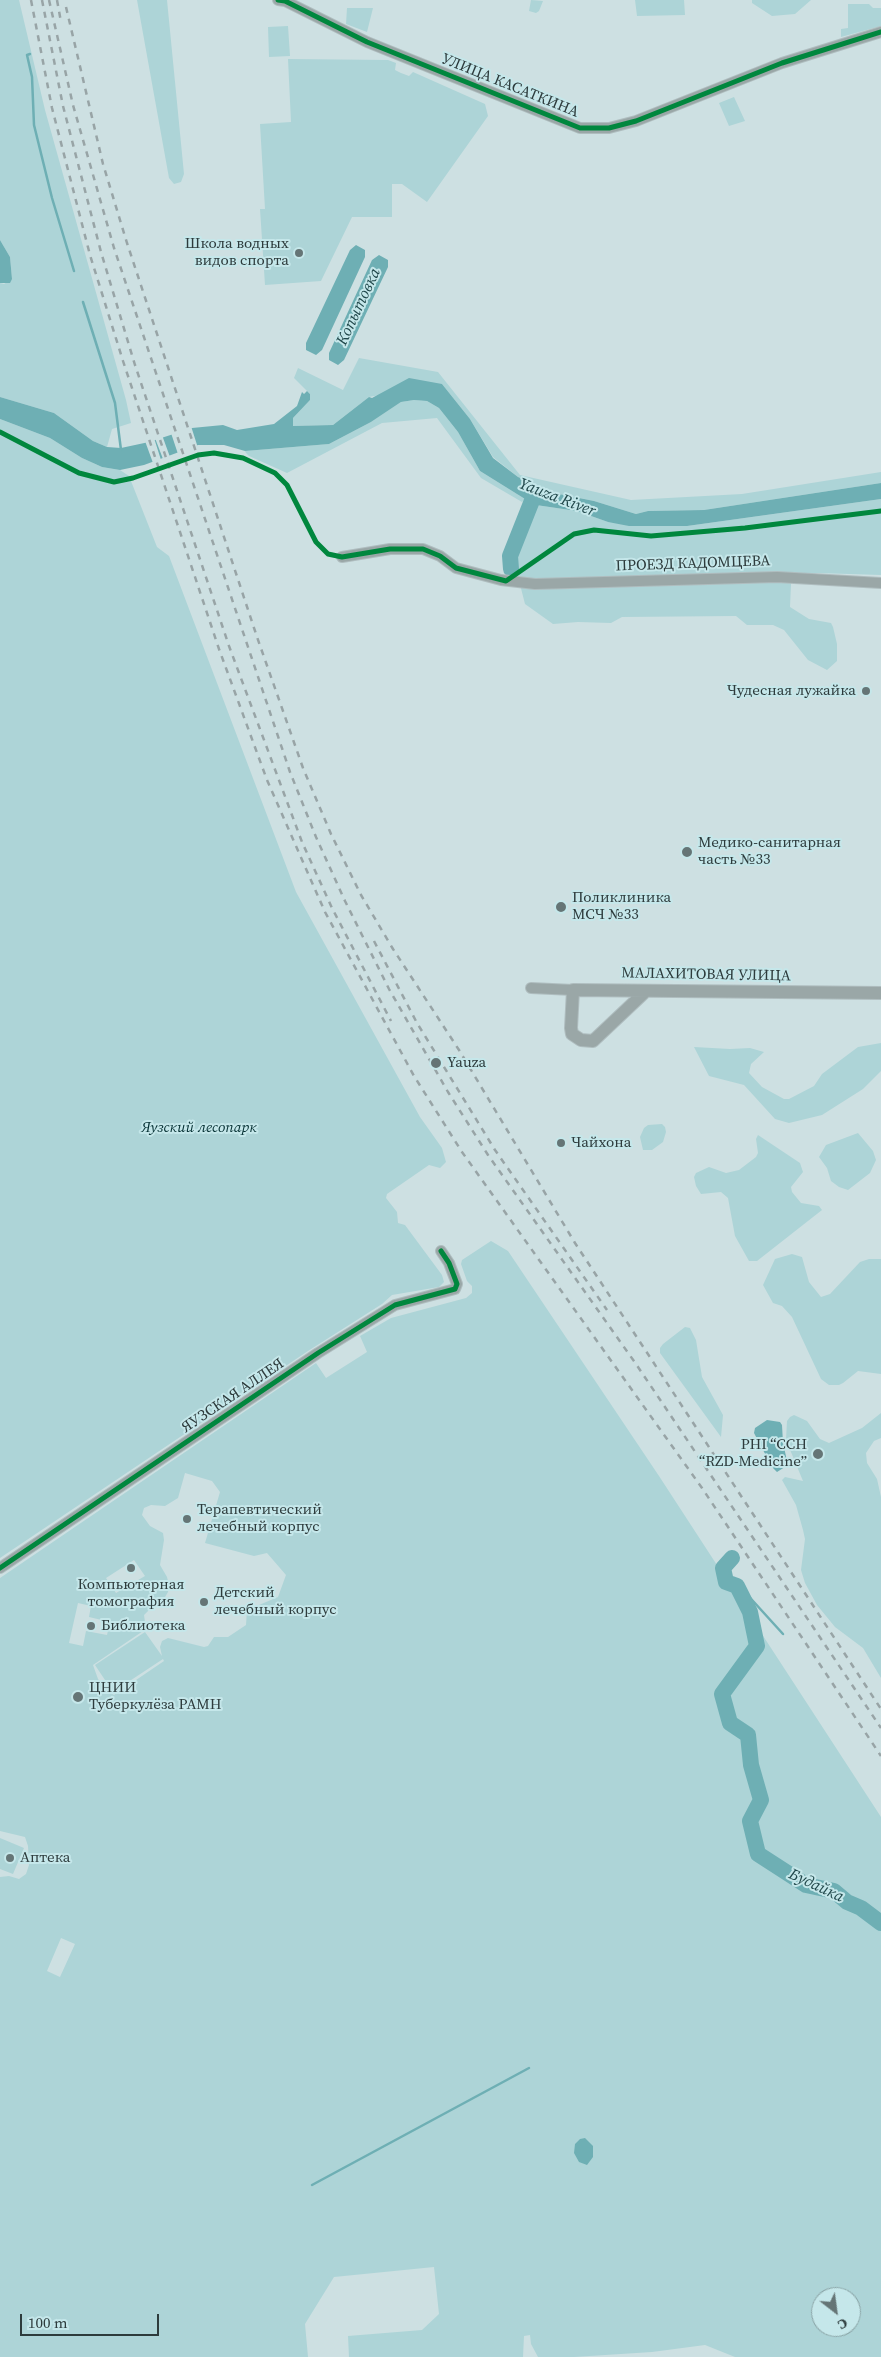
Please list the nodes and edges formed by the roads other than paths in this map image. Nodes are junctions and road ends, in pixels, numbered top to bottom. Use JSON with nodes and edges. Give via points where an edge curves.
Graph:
{"nodes":[{"id":1,"x":278,"y":0,"type":"edge"},
{"id":2,"x":881,"y":32,"type":"edge"},
{"id":3,"x":342,"y":557,"type":"dead end"},
{"id":4,"x":881,"y":583,"type":"edge"},
{"id":5,"x":531,"y":988,"type":"dead end"},
{"id":6,"x":573,"y":990,"type":"junction"},
{"id":7,"x":646,"y":991,"type":"junction"},
{"id":8,"x":881,"y":993,"type":"edge"},
{"id":9,"x":441,"y":1251,"type":"dead end"},
{"id":10,"x":0,"y":1568,"type":"edge"}],
"edges":[{"from":1,"to":2,"type":"street","name":"УЛИЦА КАСАТКИНА","via":[[367,42],[580,128],[609,128],[636,120],[782,63]]},
{"from":3,"to":4,"type":"street","name":"ПРОЕЗД КАДОМЦЕВА","via":[[390,549],[423,549],[456,568],[506,581],[535,584],[777,577]]},
{"from":5,"to":6,"type":"street","name":"МАЛАХИТОВАЯ УЛИЦА"},
{"from":6,"to":7,"type":"street","name":"МАЛАХИТОВАЯ УЛИЦА"},
{"from":6,"to":7,"type":"street","via":[[572,1034],[593,1042]]},
{"from":7,"to":8,"type":"street","name":"МАЛАХИТОВАЯ УЛИЦА"},
{"from":9,"to":10,"type":"street","name":"ЯУЗСКАЯ АЛЛЕЯ","via":[[457,1284],[455,1289],[395,1305],[318,1353]]}]}
